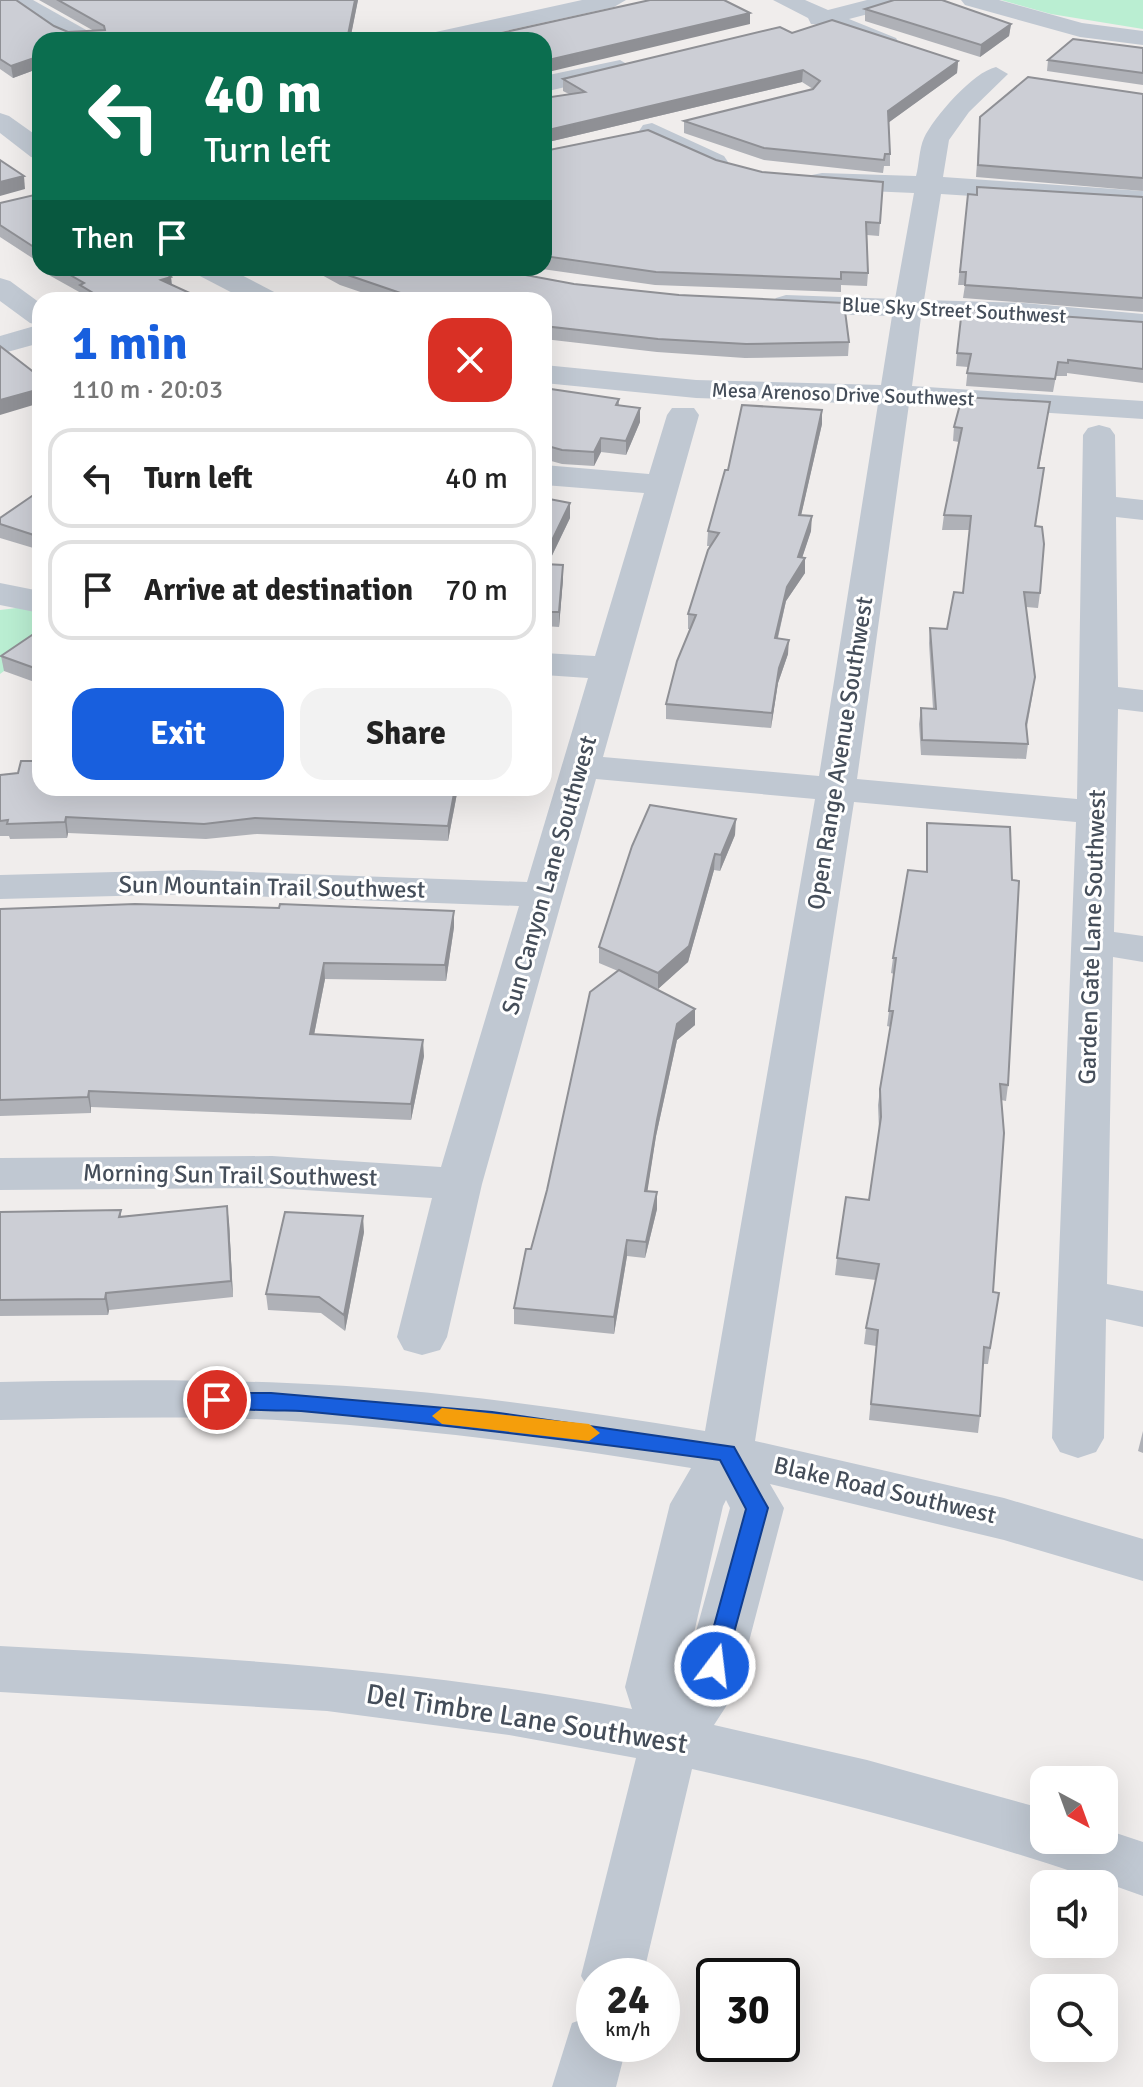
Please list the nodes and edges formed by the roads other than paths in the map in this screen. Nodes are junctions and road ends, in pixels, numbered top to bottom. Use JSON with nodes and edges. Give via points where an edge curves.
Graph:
{"nodes":[{"id":1,"x":17,"y":0,"type":"edge"},
{"id":2,"x":614,"y":0,"type":"edge"},
{"id":3,"x":785,"y":0,"type":"edge"},
{"id":4,"x":895,"y":0,"type":"edge"},
{"id":5,"x":973,"y":0,"type":"edge"},
{"id":6,"x":825,"y":18,"type":"junction"},
{"id":7,"x":786,"y":27,"type":"edge"},
{"id":8,"x":70,"y":32,"type":"edge"},
{"id":9,"x":468,"y":32,"type":"edge"},
{"id":10,"x":1143,"y":38,"type":"edge"},
{"id":11,"x":914,"y":52,"type":"edge"},
{"id":12,"x":647,"y":60,"type":"edge"},
{"id":13,"x":997,"y":74,"type":"dead end"},
{"id":14,"x":552,"y":82,"type":"edge"},
{"id":15,"x":691,"y":121,"type":"edge"},
{"id":16,"x":32,"y":126,"type":"edge"},
{"id":17,"x":4,"y":129,"type":"edge"},
{"id":18,"x":652,"y":131,"type":"junction"},
{"id":19,"x":624,"y":137,"type":"edge"},
{"id":20,"x":32,"y":146,"type":"edge"},
{"id":21,"x":736,"y":168,"type":"edge"},
{"id":22,"x":791,"y":178,"type":"edge"},
{"id":23,"x":929,"y":185,"type":"junction"},
{"id":24,"x":1143,"y":199,"type":"edge"},
{"id":25,"x":222,"y":276,"type":"edge"},
{"id":26,"x":0,"y":287,"type":"edge"},
{"id":27,"x":252,"y":292,"type":"edge"},
{"id":28,"x":753,"y":303,"type":"edge"},
{"id":29,"x":908,"y":307,"type":"junction"},
{"id":30,"x":32,"y":311,"type":"edge"},
{"id":31,"x":1143,"y":323,"type":"edge"},
{"id":32,"x":32,"y":336,"type":"edge"},
{"id":33,"x":0,"y":345,"type":"edge"},
{"id":34,"x":552,"y":375,"type":"edge"},
{"id":35,"x":896,"y":394,"type":"junction"},
{"id":36,"x":1143,"y":410,"type":"edge"},
{"id":37,"x":683,"y":415,"type":"dead end"},
{"id":38,"x":1099,"y":435,"type":"dead end"},
{"id":39,"x":552,"y":476,"type":"edge"},
{"id":40,"x":662,"y":485,"type":"junction"},
{"id":41,"x":1099,"y":505,"type":"junction"},
{"id":42,"x":1143,"y":510,"type":"edge"},
{"id":43,"x":0,"y":594,"type":"edge"},
{"id":44,"x":32,"y":600,"type":"edge"},
{"id":45,"x":552,"y":664,"type":"edge"},
{"id":46,"x":609,"y":668,"type":"junction"},
{"id":47,"x":1100,"y":696,"type":"junction"},
{"id":48,"x":1143,"y":701,"type":"edge"},
{"id":49,"x":579,"y":766,"type":"junction"},
{"id":50,"x":836,"y":791,"type":"junction"},
{"id":51,"x":1096,"y":812,"type":"junction"},
{"id":52,"x":0,"y":887,"type":"edge"},
{"id":53,"x":544,"y":895,"type":"junction"},
{"id":54,"x":1090,"y":941,"type":"junction"},
{"id":55,"x":1143,"y":949,"type":"edge"},
{"id":56,"x":0,"y":1174,"type":"edge"},
{"id":57,"x":459,"y":1184,"type":"junction"},
{"id":58,"x":1081,"y":1296,"type":"junction"},
{"id":59,"x":1143,"y":1309,"type":"edge"},
{"id":60,"x":422,"y":1337,"type":"dead end"},
{"id":61,"x":0,"y":1401,"type":"edge"},
{"id":62,"x":1078,"y":1438,"type":"dead end"},
{"id":63,"x":727,"y":1453,"type":"junction"},
{"id":64,"x":1143,"y":1560,"type":"edge"},
{"id":65,"x":680,"y":1573,"type":"junction"},
{"id":66,"x":737,"y":1584,"type":"junction"},
{"id":67,"x":0,"y":1669,"type":"edge"},
{"id":68,"x":670,"y":1738,"type":"junction"},
{"id":69,"x":1030,"y":1831,"type":"edge"},
{"id":70,"x":1101,"y":1854,"type":"edge"},
{"id":71,"x":1143,"y":1869,"type":"edge"},
{"id":72,"x":616,"y":1958,"type":"edge"},
{"id":73,"x":590,"y":2062,"type":"edge"},
{"id":74,"x":584,"y":2087,"type":"edge"}],
"edges":[{"from":1,"to":8,"type":"street"},
{"from":2,"to":9,"type":"street"},
{"from":3,"to":6,"type":"street"},
{"from":4,"to":6,"type":"street"},
{"from":5,"to":10,"type":"street","via":[[1080,30]]},
{"from":6,"to":7,"type":"street"},
{"from":6,"to":11,"type":"street"},
{"from":12,"to":14,"type":"street"},
{"from":13,"to":23,"type":"street","name":"Open Range Avenue Southwest","via":[[946,123],[936,140]]},
{"from":15,"to":18,"type":"street"},
{"from":16,"to":17,"type":"street"},
{"from":17,"to":20,"type":"street"},
{"from":18,"to":19,"type":"street"},
{"from":18,"to":21,"type":"street"},
{"from":22,"to":23,"type":"street"},
{"from":23,"to":24,"type":"street"},
{"from":23,"to":29,"type":"street","name":"Open Range Avenue Southwest"},
{"from":25,"to":27,"type":"street"},
{"from":26,"to":30,"type":"street"},
{"from":28,"to":29,"type":"street","name":"Blue Sky Street Southwest"},
{"from":29,"to":31,"type":"street","name":"Blue Sky Street Southwest"},
{"from":29,"to":35,"type":"street","name":"Open Range Avenue Southwest"},
{"from":32,"to":33,"type":"street"},
{"from":34,"to":35,"type":"street","name":"Mesa Arenoso Drive Southwest","via":[[696,389]]},
{"from":35,"to":36,"type":"street","name":"Mesa Arenoso Drive Southwest"},
{"from":35,"to":50,"type":"street","name":"Open Range Avenue Southwest"},
{"from":37,"to":40,"type":"street","name":"Sun Canyon Lane Southwest"},
{"from":38,"to":41,"type":"street","name":"Garden Gate Lane Southwest"},
{"from":39,"to":40,"type":"street"},
{"from":40,"to":46,"type":"street","name":"Sun Canyon Lane Southwest"},
{"from":41,"to":42,"type":"street"},
{"from":41,"to":47,"type":"street","name":"Garden Gate Lane Southwest"},
{"from":43,"to":44,"type":"street"},
{"from":45,"to":46,"type":"street"},
{"from":46,"to":49,"type":"street","name":"Sun Canyon Lane Southwest"},
{"from":47,"to":48,"type":"street"},
{"from":47,"to":51,"type":"street","name":"Garden Gate Lane Southwest"},
{"from":49,"to":50,"type":"street"},
{"from":49,"to":53,"type":"street","name":"Sun Canyon Lane Southwest"},
{"from":50,"to":51,"type":"street"},
{"from":50,"to":63,"type":"street","name":"Open Range Avenue Southwest"},
{"from":51,"to":54,"type":"street","name":"Garden Gate Lane Southwest"},
{"from":52,"to":53,"type":"street","name":"Sun Mountain Trail Southwest","via":[[222,883]]},
{"from":53,"to":57,"type":"street","name":"Sun Canyon Lane Southwest"},
{"from":54,"to":55,"type":"street"},
{"from":54,"to":58,"type":"street","name":"Garden Gate Lane Southwest"},
{"from":56,"to":57,"type":"street","name":"Morning Sun Trail Southwest","via":[[272,1172]]},
{"from":57,"to":60,"type":"street","name":"Sun Canyon Lane Southwest"},
{"from":58,"to":59,"type":"street"},
{"from":58,"to":62,"type":"street","name":"Garden Gate Lane Southwest"},
{"from":61,"to":63,"type":"street","name":"Blake Road Southwest","via":[[271,1401],[492,1420]]},
{"from":63,"to":64,"type":"street","name":"Blake Road Southwest","via":[[967,1507]]},
{"from":63,"to":65,"type":"street","via":[[697,1504]]},
{"from":63,"to":66,"type":"street","via":[[757,1508]]},
{"from":65,"to":66,"type":"street"},
{"from":65,"to":68,"type":"street","via":[[653,1687]]},
{"from":66,"to":68,"type":"street","via":[[708,1691]]},
{"from":67,"to":68,"type":"street","name":"Del Timbre Lane Southwest","via":[[325,1687]]},
{"from":68,"to":69,"type":"street","name":"Del Timbre Lane Southwest","via":[[945,1804]]},
{"from":68,"to":72,"type":"street"},
{"from":70,"to":71,"type":"street"},
{"from":73,"to":74,"type":"street"}]}
